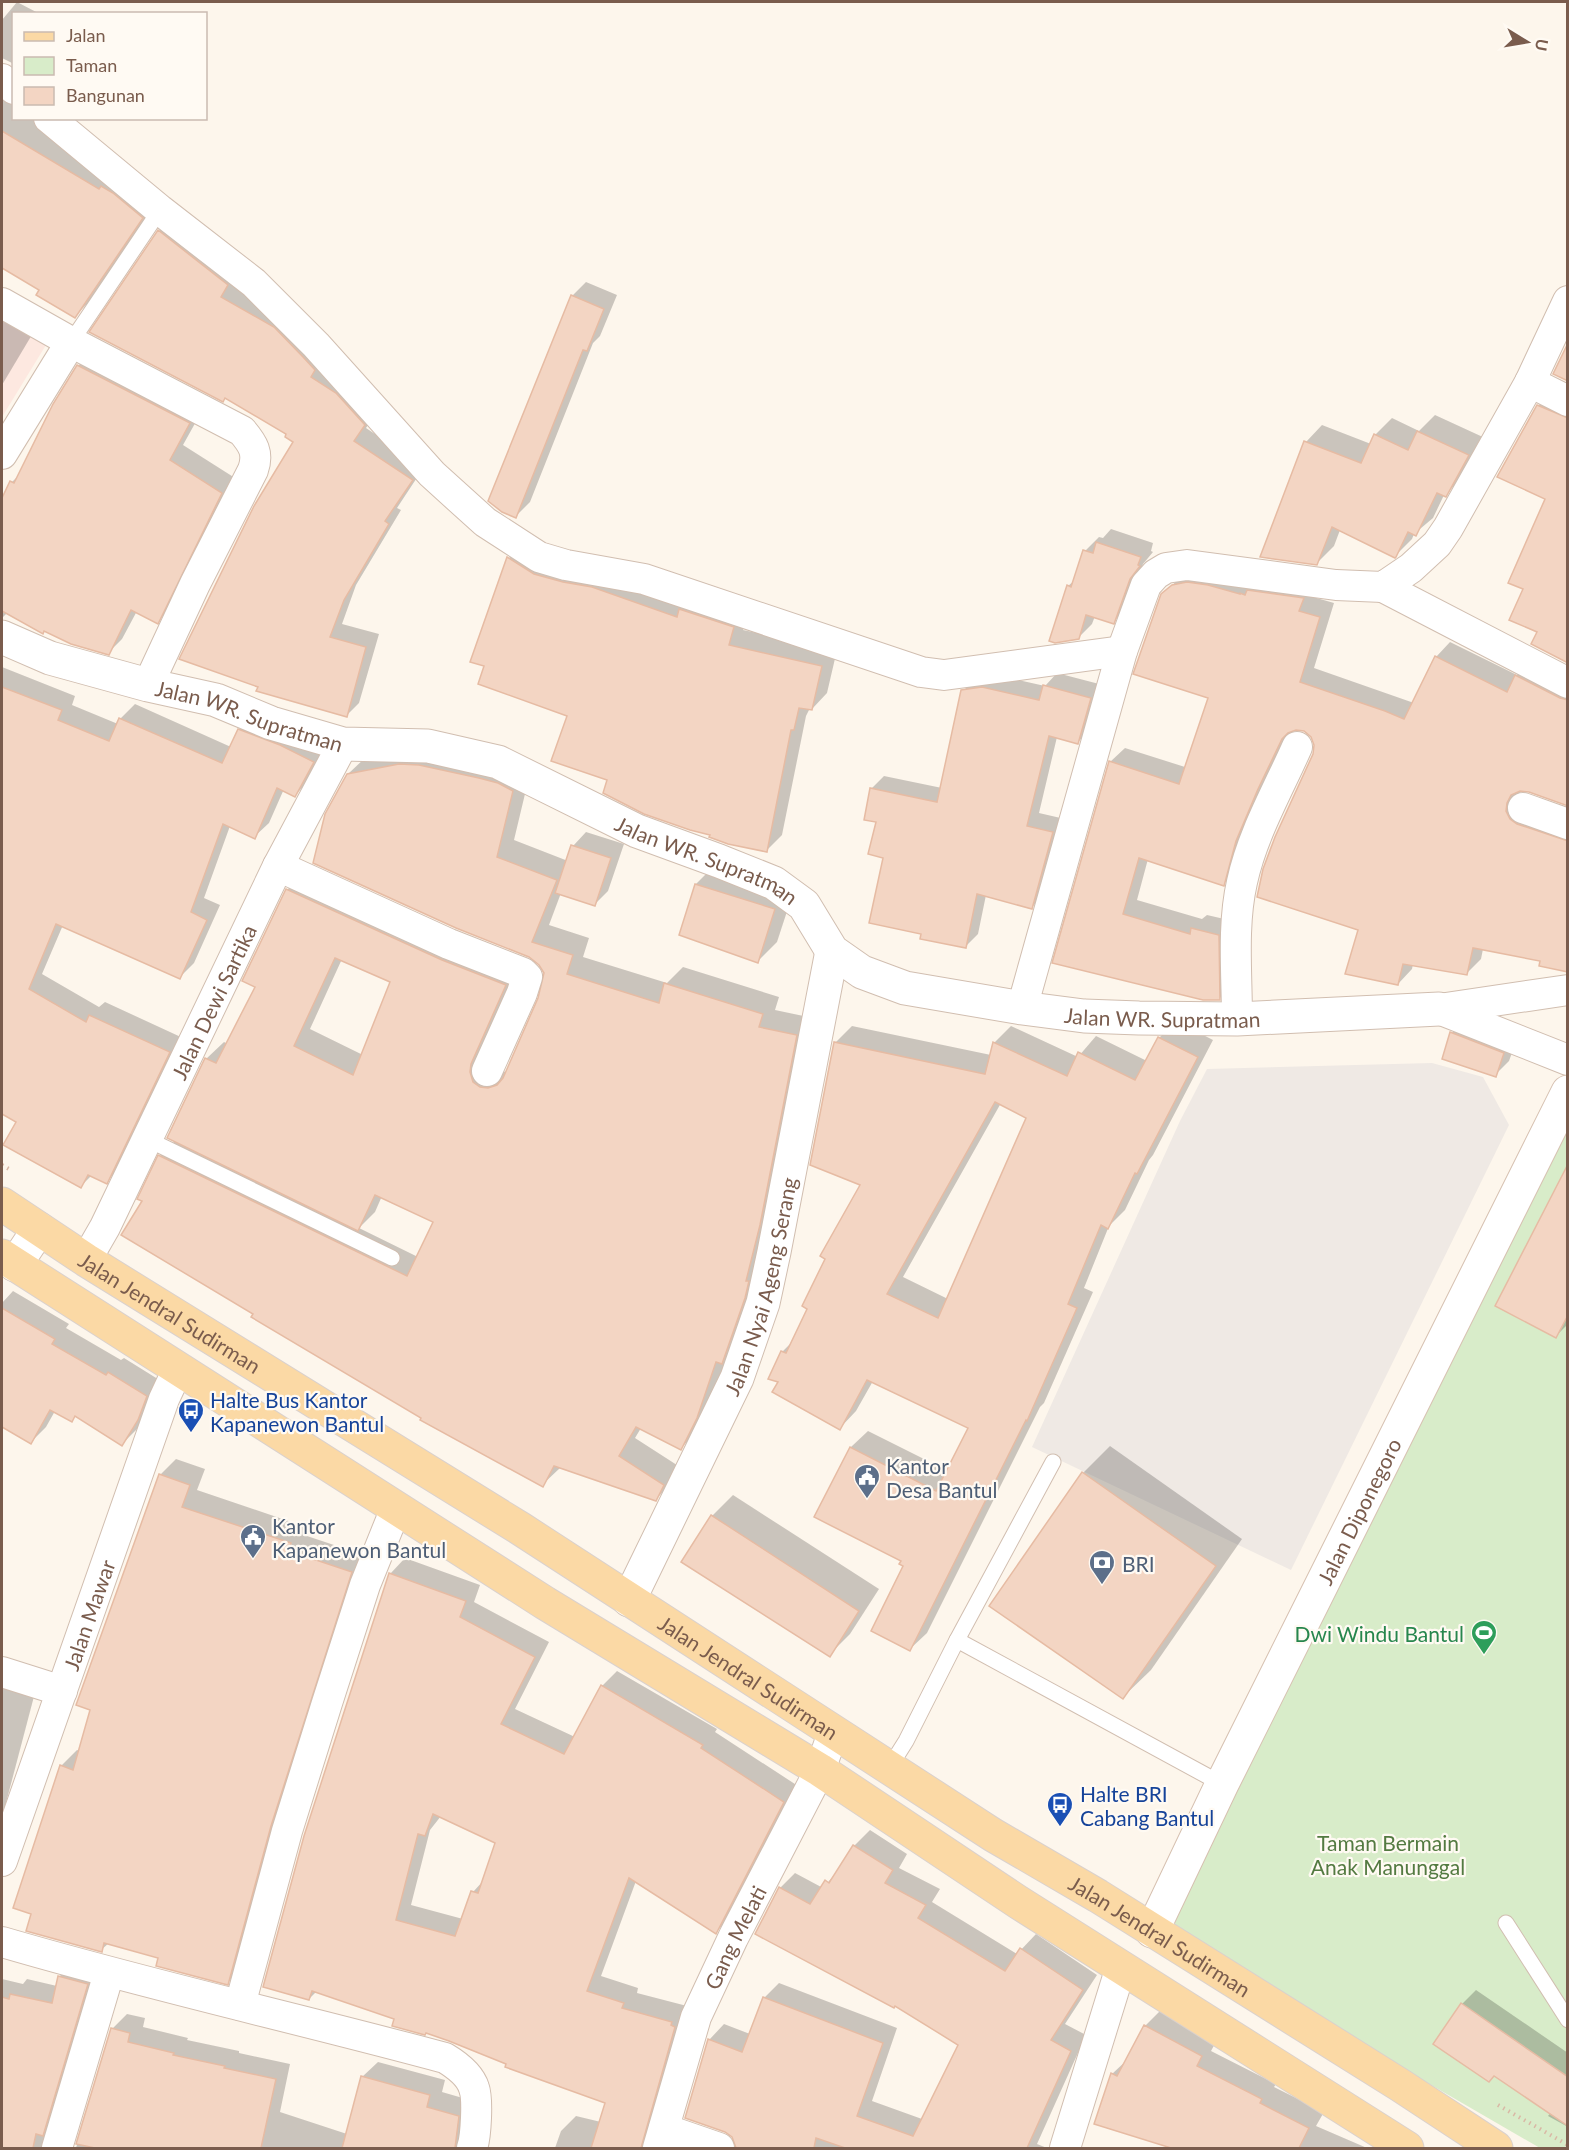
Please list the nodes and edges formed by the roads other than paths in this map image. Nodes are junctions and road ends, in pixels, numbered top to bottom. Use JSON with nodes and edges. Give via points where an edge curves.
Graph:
{"nodes":[{"id":1,"x":51,"y":120,"type":"edge"},
{"id":2,"x":160,"y":210,"type":"junction"},
{"id":3,"x":1568,"y":301,"type":"edge"},
{"id":4,"x":2,"y":303,"type":"edge"},
{"id":5,"x":71,"y":342,"type":"junction"},
{"id":6,"x":1530,"y":382,"type":"junction"},
{"id":7,"x":1568,"y":401,"type":"edge"},
{"id":8,"x":2,"y":454,"type":"edge"},
{"id":9,"x":1383,"y":587,"type":"junction"},
{"id":10,"x":2,"y":637,"type":"edge"},
{"id":11,"x":1122,"y":651,"type":"junction"},
{"id":12,"x":1568,"y":683,"type":"edge"},
{"id":13,"x":147,"y":685,"type":"junction"},
{"id":14,"x":343,"y":744,"type":"junction"},
{"id":15,"x":1297,"y":747,"type":"dead end"},
{"id":16,"x":1523,"y":808,"type":"dead end"},
{"id":17,"x":1568,"y":824,"type":"edge"},
{"id":18,"x":278,"y":866,"type":"junction"},
{"id":19,"x":832,"y":951,"type":"junction"},
{"id":20,"x":1568,"y":990,"type":"edge"},
{"id":21,"x":1022,"y":1008,"type":"junction"},
{"id":22,"x":1439,"y":1009,"type":"junction"},
{"id":23,"x":1237,"y":1019,"type":"junction"},
{"id":24,"x":1568,"y":1060,"type":"edge"},
{"id":25,"x":487,"y":1071,"type":"dead end"},
{"id":26,"x":1568,"y":1092,"type":"edge"},
{"id":27,"x":147,"y":1139,"type":"junction"},
{"id":28,"x":2,"y":1204,"type":"edge"},
{"id":29,"x":39,"y":1229,"type":"junction"},
{"id":30,"x":392,"y":1258,"type":"dead end"},
{"id":31,"x":8,"y":1260,"type":"edge"},
{"id":32,"x":86,"y":1260,"type":"junction"},
{"id":33,"x":178,"y":1370,"type":"junction"},
{"id":34,"x":1053,"y":1462,"type":"dead end"},
{"id":35,"x":396,"y":1508,"type":"junction"},
{"id":36,"x":629,"y":1600,"type":"junction"},
{"id":37,"x":957,"y":1640,"type":"junction"},
{"id":38,"x":2,"y":1672,"type":"edge"},
{"id":39,"x":62,"y":1691,"type":"junction"},
{"id":40,"x":833,"y":1733,"type":"junction"},
{"id":41,"x":889,"y":1768,"type":"junction"},
{"id":42,"x":820,"y":1770,"type":"junction"},
{"id":43,"x":1222,"y":1784,"type":"junction"},
{"id":44,"x":2,"y":1861,"type":"edge"},
{"id":45,"x":1506,"y":1923,"type":"dead end"},
{"id":46,"x":1152,"y":1931,"type":"junction"},
{"id":47,"x":2,"y":1942,"type":"edge"},
{"id":48,"x":1121,"y":1967,"type":"junction"},
{"id":49,"x":109,"y":1973,"type":"junction"},
{"id":50,"x":240,"y":2005,"type":"junction"},
{"id":51,"x":1568,"y":2020,"type":"edge"},
{"id":52,"x":661,"y":2139,"type":"edge"},
{"id":53,"x":57,"y":2148,"type":"edge"},
{"id":54,"x":472,"y":2148,"type":"edge"},
{"id":55,"x":719,"y":2148,"type":"edge"},
{"id":56,"x":1065,"y":2148,"type":"edge"},
{"id":57,"x":1407,"y":2148,"type":"edge"},
{"id":58,"x":1496,"y":2148,"type":"edge"}],
"edges":[{"from":1,"to":2,"type":"street"},
{"from":2,"to":5,"type":"lane"},
{"from":2,"to":11,"type":"street","via":[[254,282],[432,474],[485,522],[539,557],[644,579],[921,672],[944,675]]},
{"from":3,"to":6,"type":"street"},
{"from":4,"to":5,"type":"street"},
{"from":5,"to":8,"type":"street"},
{"from":5,"to":13,"type":"street","via":[[242,431],[256,450],[253,470]]},
{"from":6,"to":7,"type":"street"},
{"from":6,"to":9,"type":"street","via":[[1437,544]]},
{"from":9,"to":11,"type":"street","via":[[1336,585],[1187,565],[1166,568],[1146,585]]},
{"from":9,"to":12,"type":"street"},
{"from":10,"to":13,"type":"street","name":"Jalan WR. Supratman","via":[[50,658]]},
{"from":11,"to":21,"type":"street"},
{"from":13,"to":14,"type":"street","name":"Jalan WR. Supratman","via":[[216,700],[271,723]]},
{"from":14,"to":18,"type":"street","name":"Jalan Dewi Sartika"},
{"from":14,"to":19,"type":"street","name":"Jalan WR. Supratman","via":[[428,746],[498,762],[637,831],[774,883],[804,905]]},
{"from":15,"to":23,"type":"street","via":[[1251,849],[1242,882],[1237,914]]},
{"from":16,"to":17,"type":"street"},
{"from":18,"to":25,"type":"street","via":[[449,944],[523,973],[527,977],[522,993]]},
{"from":18,"to":27,"type":"street","name":"Jalan Dewi Sartika"},
{"from":19,"to":21,"type":"street","name":"Jalan WR. Supratman","via":[[862,972],[894,984],[925,993]]},
{"from":19,"to":36,"type":"street","name":"Jalan Nyai Ageng Serang","via":[[763,1303],[737,1378]]},
{"from":20,"to":22,"type":"street","name":"Jalan WR. Supratman"},
{"from":21,"to":23,"type":"street","name":"Jalan WR. Supratman","via":[[1083,1016]]},
{"from":22,"to":23,"type":"street","name":"Jalan WR. Supratman"},
{"from":22,"to":24,"type":"street","name":"Jalan WR. Supratman"},
{"from":26,"to":43,"type":"street","name":"Jalan Diponegoro"},
{"from":27,"to":30,"type":"lane"},
{"from":27,"to":32,"type":"street","name":"Jalan Dewi Sartika"},
{"from":28,"to":29,"type":"main road","name":"Jalan Jendral Sudirman"},
{"from":29,"to":31,"type":"street"},
{"from":29,"to":32,"type":"main road","name":"Jalan Jendral Sudirman"},
{"from":31,"to":33,"type":"main road","name":"Jalan Jendral Sudirman"},
{"from":32,"to":36,"type":"main road","name":"Jalan Jendral Sudirman"},
{"from":33,"to":35,"type":"main road","name":"Jalan Jendral Sudirman"},
{"from":33,"to":39,"type":"street","name":"Jalan Mawar","via":[[164,1399]]},
{"from":34,"to":37,"type":"lane"},
{"from":35,"to":42,"type":"main road","name":"Jalan Jendral Sudirman"},
{"from":35,"to":50,"type":"street","via":[[365,1585],[327,1703],[287,1831]]},
{"from":36,"to":40,"type":"main road","name":"Jalan Jendral Sudirman"},
{"from":37,"to":41,"type":"lane"},
{"from":37,"to":43,"type":"lane"},
{"from":38,"to":39,"type":"street"},
{"from":39,"to":44,"type":"street","name":"Jalan Mawar"},
{"from":40,"to":41,"type":"main road","name":"Jalan Jendral Sudirman"},
{"from":40,"to":42,"type":"street","name":"Gang Melati"},
{"from":41,"to":46,"type":"main road","name":"Jalan Jendral Sudirman"},
{"from":42,"to":48,"type":"main road","name":"Jalan Jendral Sudirman"},
{"from":42,"to":52,"type":"street","name":"Gang Melati","via":[[696,2017]]},
{"from":43,"to":46,"type":"street","name":"Jalan Diponegoro"},
{"from":45,"to":51,"type":"lane"},
{"from":46,"to":58,"type":"main road","name":"Jalan Jendral Sudirman"},
{"from":47,"to":49,"type":"street"},
{"from":48,"to":56,"type":"street"},
{"from":48,"to":57,"type":"main road","name":"Jalan Jendral Sudirman"},
{"from":49,"to":50,"type":"street"},
{"from":49,"to":53,"type":"street"},
{"from":50,"to":54,"type":"street","via":[[445,2058],[458,2066],[474,2087],[476,2137]]},
{"from":52,"to":55,"type":"street"}]}
